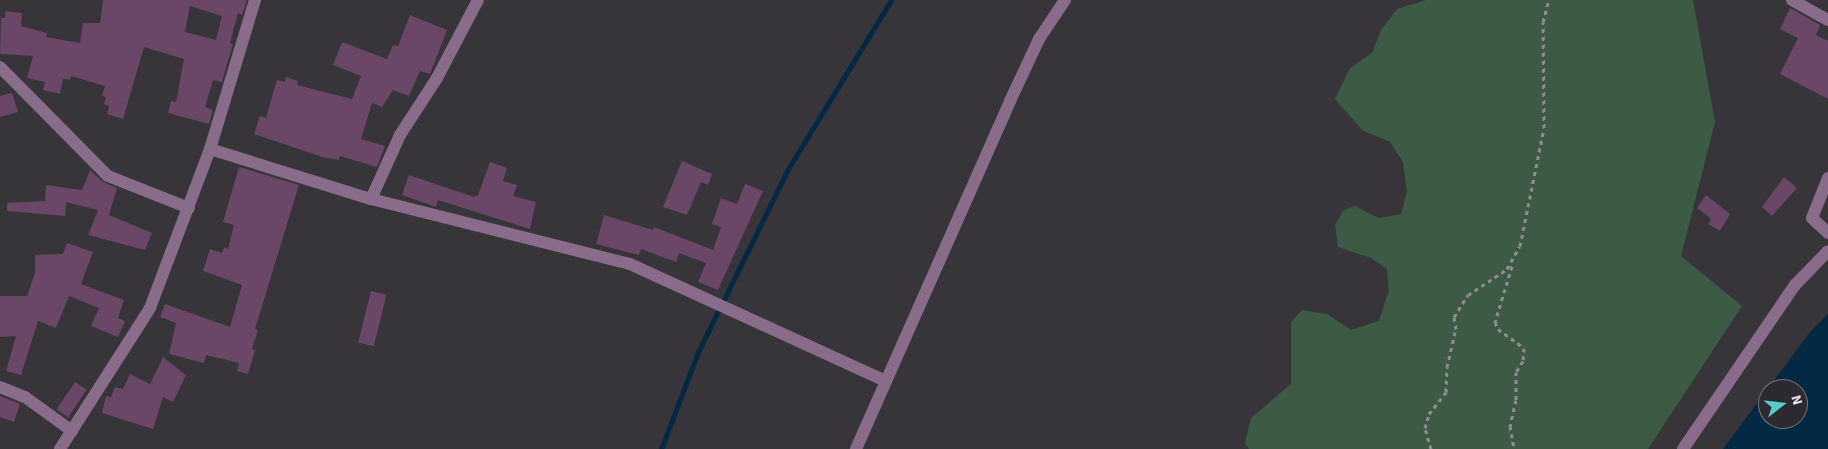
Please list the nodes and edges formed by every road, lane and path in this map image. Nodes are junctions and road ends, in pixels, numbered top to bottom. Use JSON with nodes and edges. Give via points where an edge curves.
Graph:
{"nodes":[{"id":1,"x":255,"y":0,"type":"edge"},
{"id":2,"x":478,"y":0,"type":"edge"},
{"id":3,"x":1065,"y":0,"type":"edge"},
{"id":4,"x":1549,"y":0,"type":"edge"},
{"id":5,"x":1792,"y":0,"type":"edge"},
{"id":6,"x":1828,"y":20,"type":"edge"},
{"id":7,"x":0,"y":67,"type":"edge"},
{"id":8,"x":210,"y":149,"type":"junction"},
{"id":9,"x":1828,"y":178,"type":"edge"},
{"id":10,"x":371,"y":199,"type":"junction"},
{"id":11,"x":189,"y":208,"type":"junction"},
{"id":12,"x":1828,"y":233,"type":"edge"},
{"id":13,"x":1828,"y":251,"type":"edge"},
{"id":14,"x":1515,"y":259,"type":"junction"},
{"id":15,"x":886,"y":381,"type":"junction"},
{"id":16,"x":0,"y":387,"type":"edge"},
{"id":17,"x":72,"y":431,"type":"junction"},
{"id":18,"x":60,"y":449,"type":"edge"},
{"id":19,"x":856,"y":449,"type":"edge"},
{"id":20,"x":1431,"y":449,"type":"edge"},
{"id":21,"x":1514,"y":449,"type":"edge"},
{"id":22,"x":1683,"y":449,"type":"edge"}],
"edges":[{"from":1,"to":8,"type":"street"},
{"from":2,"to":10,"type":"street","via":[[437,78],[400,135]]},
{"from":3,"to":15,"type":"street","via":[[1039,39],[1014,92]]},
{"from":4,"to":14,"type":"path","via":[[1543,22],[1544,128],[1531,202]]},
{"from":5,"to":6,"type":"street"},
{"from":7,"to":11,"type":"street","via":[[108,176]]},
{"from":8,"to":10,"type":"street"},
{"from":8,"to":11,"type":"street"},
{"from":9,"to":12,"type":"street","via":[[1812,218]]},
{"from":10,"to":15,"type":"street","via":[[630,264]]},
{"from":11,"to":17,"type":"street","via":[[150,308]]},
{"from":13,"to":22,"type":"street","via":[[1795,285]]},
{"from":14,"to":20,"type":"path","via":[[1507,269],[1468,295],[1454,317],[1456,329],[1447,367],[1446,392],[1429,414],[1425,428]]},
{"from":14,"to":21,"type":"path","via":[[1495,322],[1498,329],[1524,348],[1523,361],[1516,372],[1516,400],[1510,426]]},
{"from":15,"to":19,"type":"street"},
{"from":16,"to":17,"type":"street","via":[[25,397]]},
{"from":17,"to":18,"type":"street"}]}
